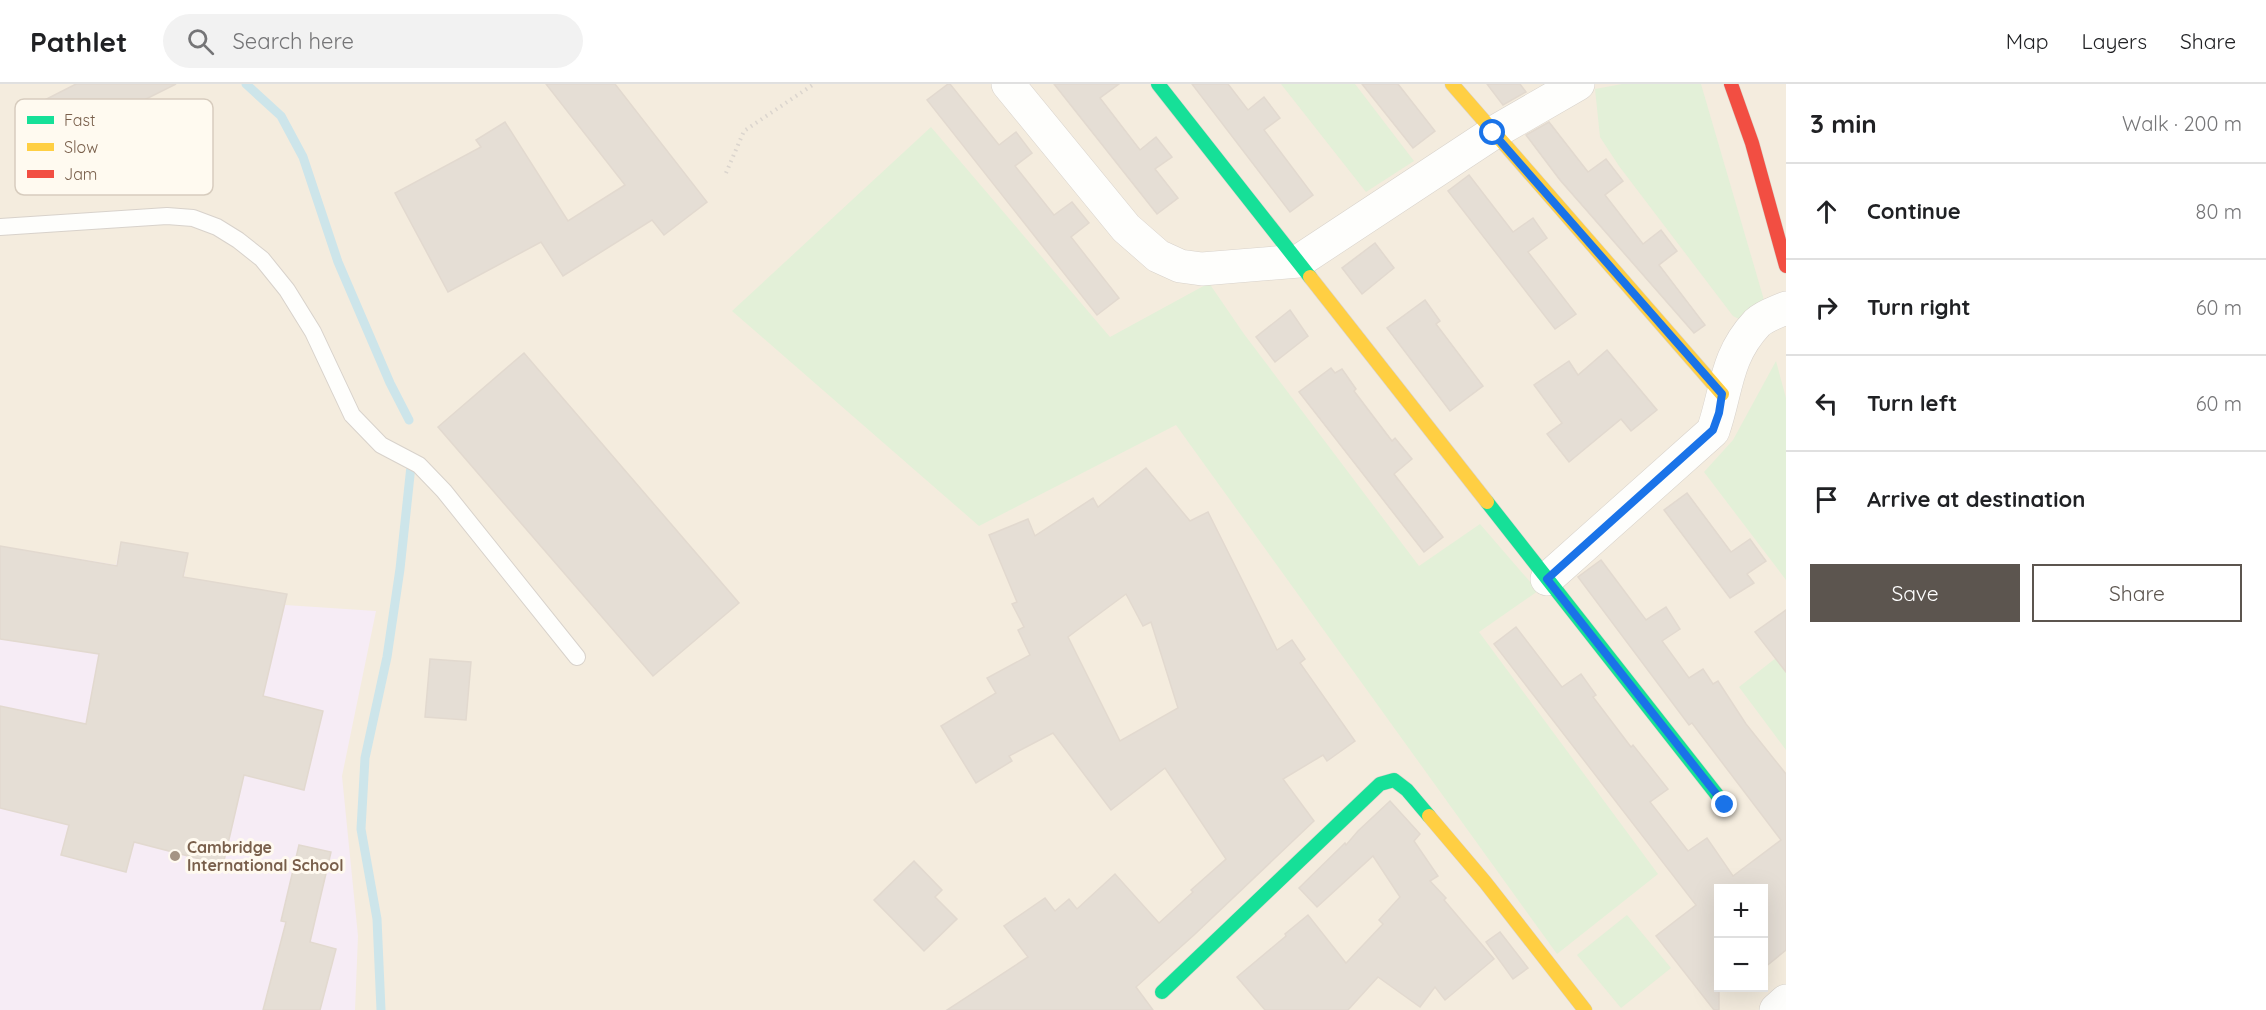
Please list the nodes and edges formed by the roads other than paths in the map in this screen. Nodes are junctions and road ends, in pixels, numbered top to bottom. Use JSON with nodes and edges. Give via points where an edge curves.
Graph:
{"nodes":[{"id":1,"x":1008,"y":84,"type":"edge"},
{"id":2,"x":1158,"y":84,"type":"edge"},
{"id":3,"x":1452,"y":84,"type":"edge"},
{"id":4,"x":1578,"y":84,"type":"edge"},
{"id":5,"x":1731,"y":84,"type":"edge"},
{"id":6,"x":1493,"y":133,"type":"junction"},
{"id":7,"x":0,"y":227,"type":"edge"},
{"id":8,"x":1299,"y":261,"type":"junction"},
{"id":9,"x":1786,"y":266,"type":"edge"},
{"id":10,"x":1786,"y":308,"type":"edge"},
{"id":11,"x":1722,"y":394,"type":"junction"},
{"id":12,"x":1547,"y":579,"type":"junction"},
{"id":13,"x":577,"y":657,"type":"dead end"},
{"id":14,"x":1725,"y":805,"type":"dead end"},
{"id":15,"x":1162,"y":992,"type":"dead end"},
{"id":16,"x":1786,"y":1001,"type":"edge"},
{"id":17,"x":1586,"y":1010,"type":"edge"},
{"id":18,"x":1776,"y":1010,"type":"edge"}],
"edges":[{"from":1,"to":8,"type":"street","via":[[1126,228],[1158,256],[1180,266],[1202,269]]},
{"from":2,"to":8,"type":"street"},
{"from":3,"to":6,"type":"street"},
{"from":4,"to":6,"type":"street"},
{"from":5,"to":9,"type":"street","via":[[1752,143]]},
{"from":6,"to":8,"type":"street"},
{"from":6,"to":11,"type":"street"},
{"from":7,"to":13,"type":"lane","via":[[167,216],[193,218],[238,240],[262,260],[287,290],[313,332],[352,415],[381,445],[419,465],[444,491]]},
{"from":8,"to":12,"type":"street"},
{"from":10,"to":11,"type":"street","via":[[1758,322],[1731,362]]},
{"from":11,"to":12,"type":"street","via":[[1713,430]]},
{"from":12,"to":14,"type":"street"},
{"from":15,"to":17,"type":"street","via":[[1380,784],[1394,780],[1407,790],[1485,882]]},
{"from":16,"to":18,"type":"street"}]}
